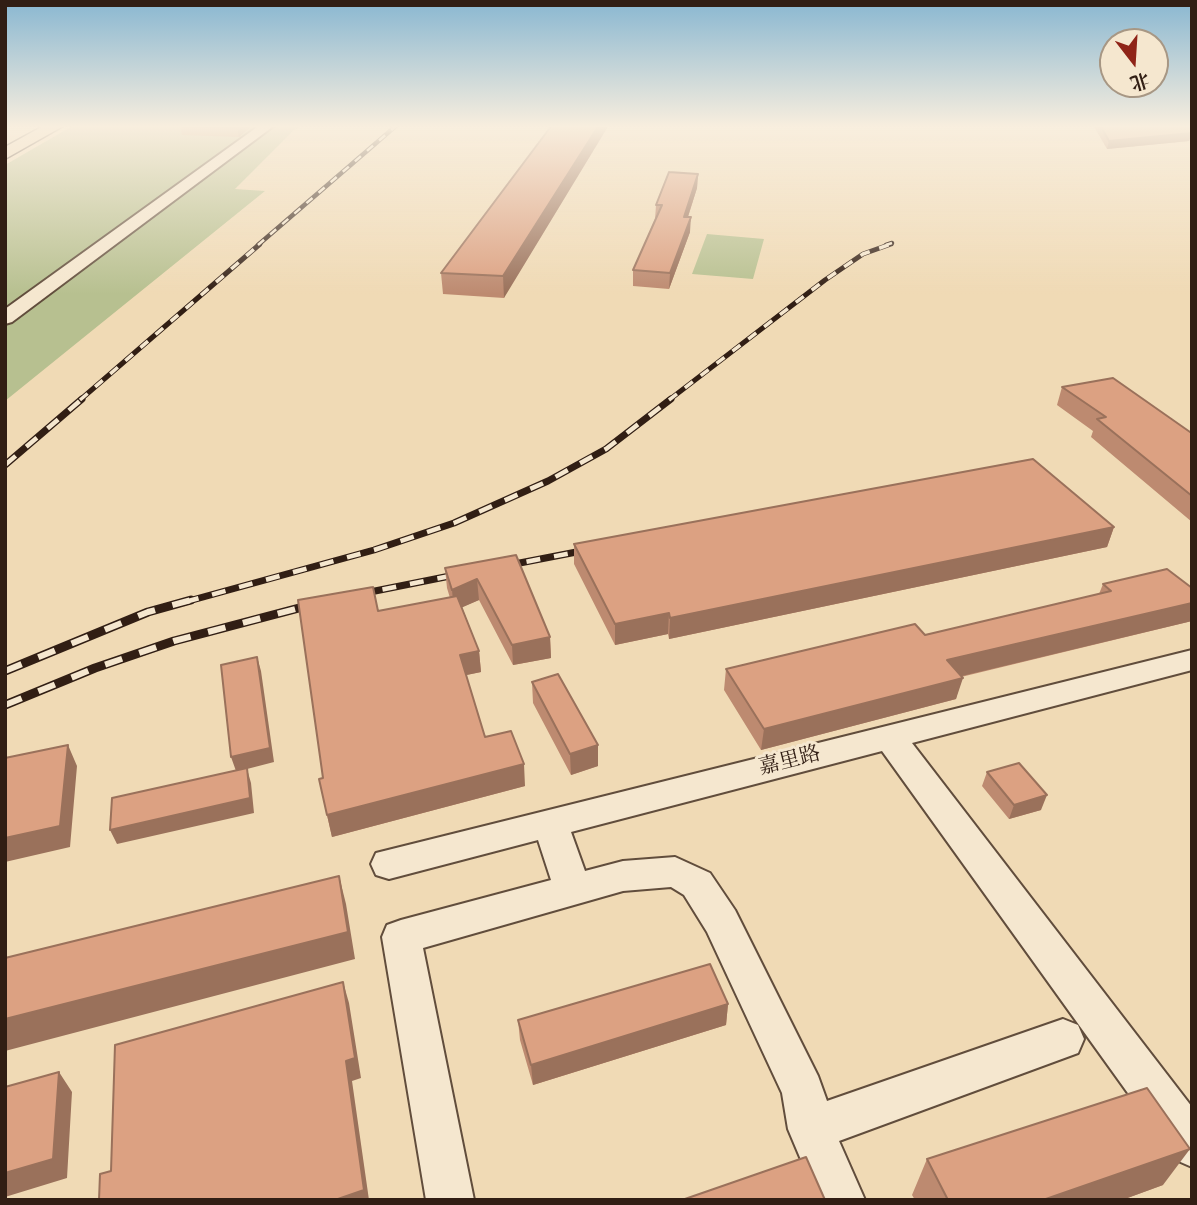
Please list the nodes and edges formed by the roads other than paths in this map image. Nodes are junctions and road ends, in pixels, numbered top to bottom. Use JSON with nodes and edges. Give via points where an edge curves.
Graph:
{"nodes":[{"id":1,"x":192,"y":181,"type":"edge"},
{"id":2,"x":5,"y":318,"type":"edge"},
{"id":3,"x":1192,"y":660,"type":"edge"},
{"id":4,"x":890,"y":737,"type":"junction"},
{"id":5,"x":550,"y":823,"type":"junction"},
{"id":6,"x":389,"y":864,"type":"dead end"},
{"id":7,"x":573,"y":889,"type":"junction"},
{"id":8,"x":1063,"y":1039,"type":"dead end"},
{"id":9,"x":810,"y":1129,"type":"junction"},
{"id":10,"x":1192,"y":1144,"type":"edge"},
{"id":11,"x":450,"y":1200,"type":"edge"},
{"id":12,"x":842,"y":1200,"type":"edge"}],
"edges":[{"from":1,"to":2,"type":"street"},
{"from":3,"to":4,"type":"street","name":"嘉里路"},
{"from":4,"to":5,"type":"street","name":"嘉里路"},
{"from":4,"to":10,"type":"street"},
{"from":5,"to":6,"type":"street","name":"嘉里路"},
{"from":5,"to":7,"type":"street"},
{"from":7,"to":9,"type":"street","via":[[623,876],[675,872],[697,884],[721,922],[803,1091]]},
{"from":7,"to":11,"type":"street","via":[[401,937]]},
{"from":8,"to":9,"type":"street"},
{"from":9,"to":12,"type":"street"}]}
